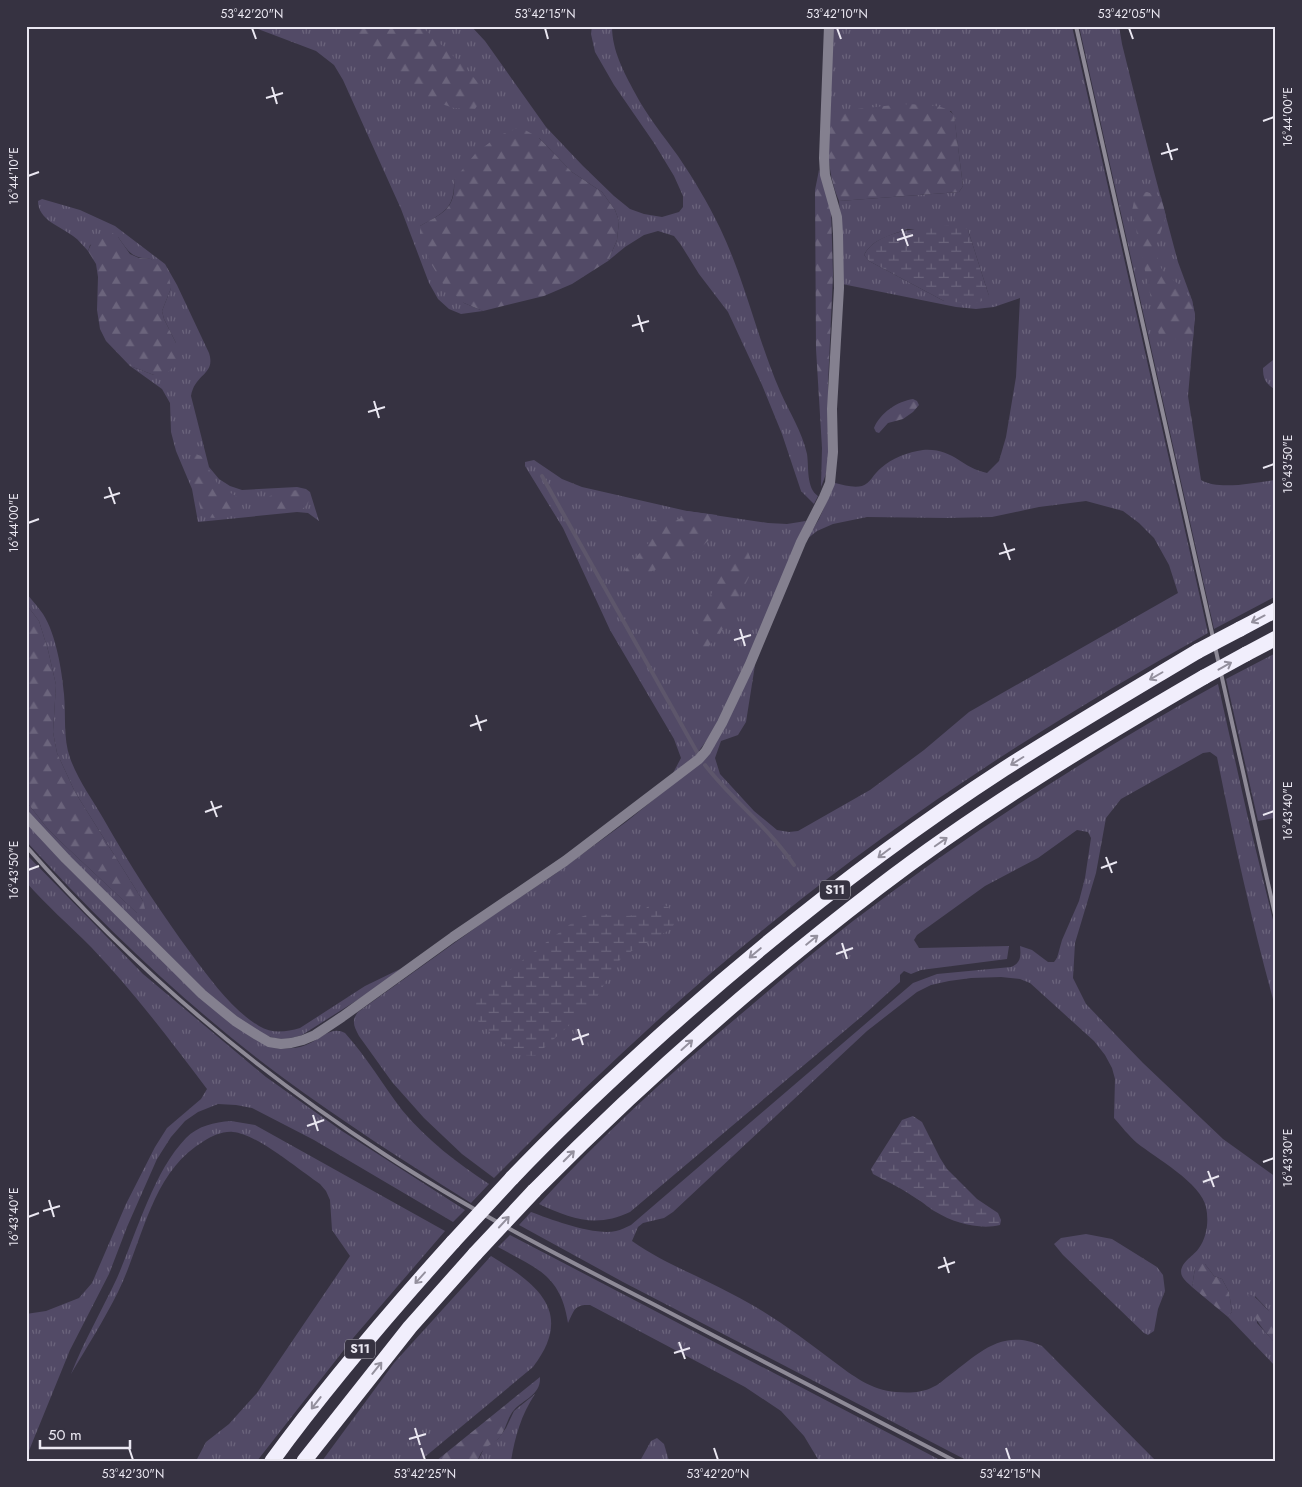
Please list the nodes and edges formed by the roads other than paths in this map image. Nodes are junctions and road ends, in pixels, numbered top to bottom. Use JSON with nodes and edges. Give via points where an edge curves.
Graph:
{"nodes":[{"id":1,"x":830,"y":26,"type":"edge"},
{"id":2,"x":1276,"y":610,"type":"edge"},
{"id":3,"x":1276,"y":638,"type":"edge"},
{"id":4,"x":26,"y":816,"type":"edge"},
{"id":5,"x":272,"y":1461,"type":"edge"},
{"id":6,"x":304,"y":1461,"type":"edge"}],
"edges":[{"from":1,"to":4,"type":"street","via":[[824,158],[837,217],[838,288],[832,381],[832,471],[824,498],[801,542],[750,664],[713,741],[699,759],[565,861],[350,1012],[314,1035],[281,1044],[269,1042],[235,1022],[202,994],[59,853]]},
{"from":2,"to":5,"type":"highway","number":"S11","one_way":true,"bridge":true,"via":[[1113,701],[1003,770],[900,841],[809,910],[681,1017],[549,1139],[453,1242],[323,1393]]},
{"from":6,"to":3,"type":"highway","number":"S11","one_way":true,"bridge":true,"via":[[410,1327],[534,1191],[635,1092],[747,992],[879,887],[1058,764]]}]}
